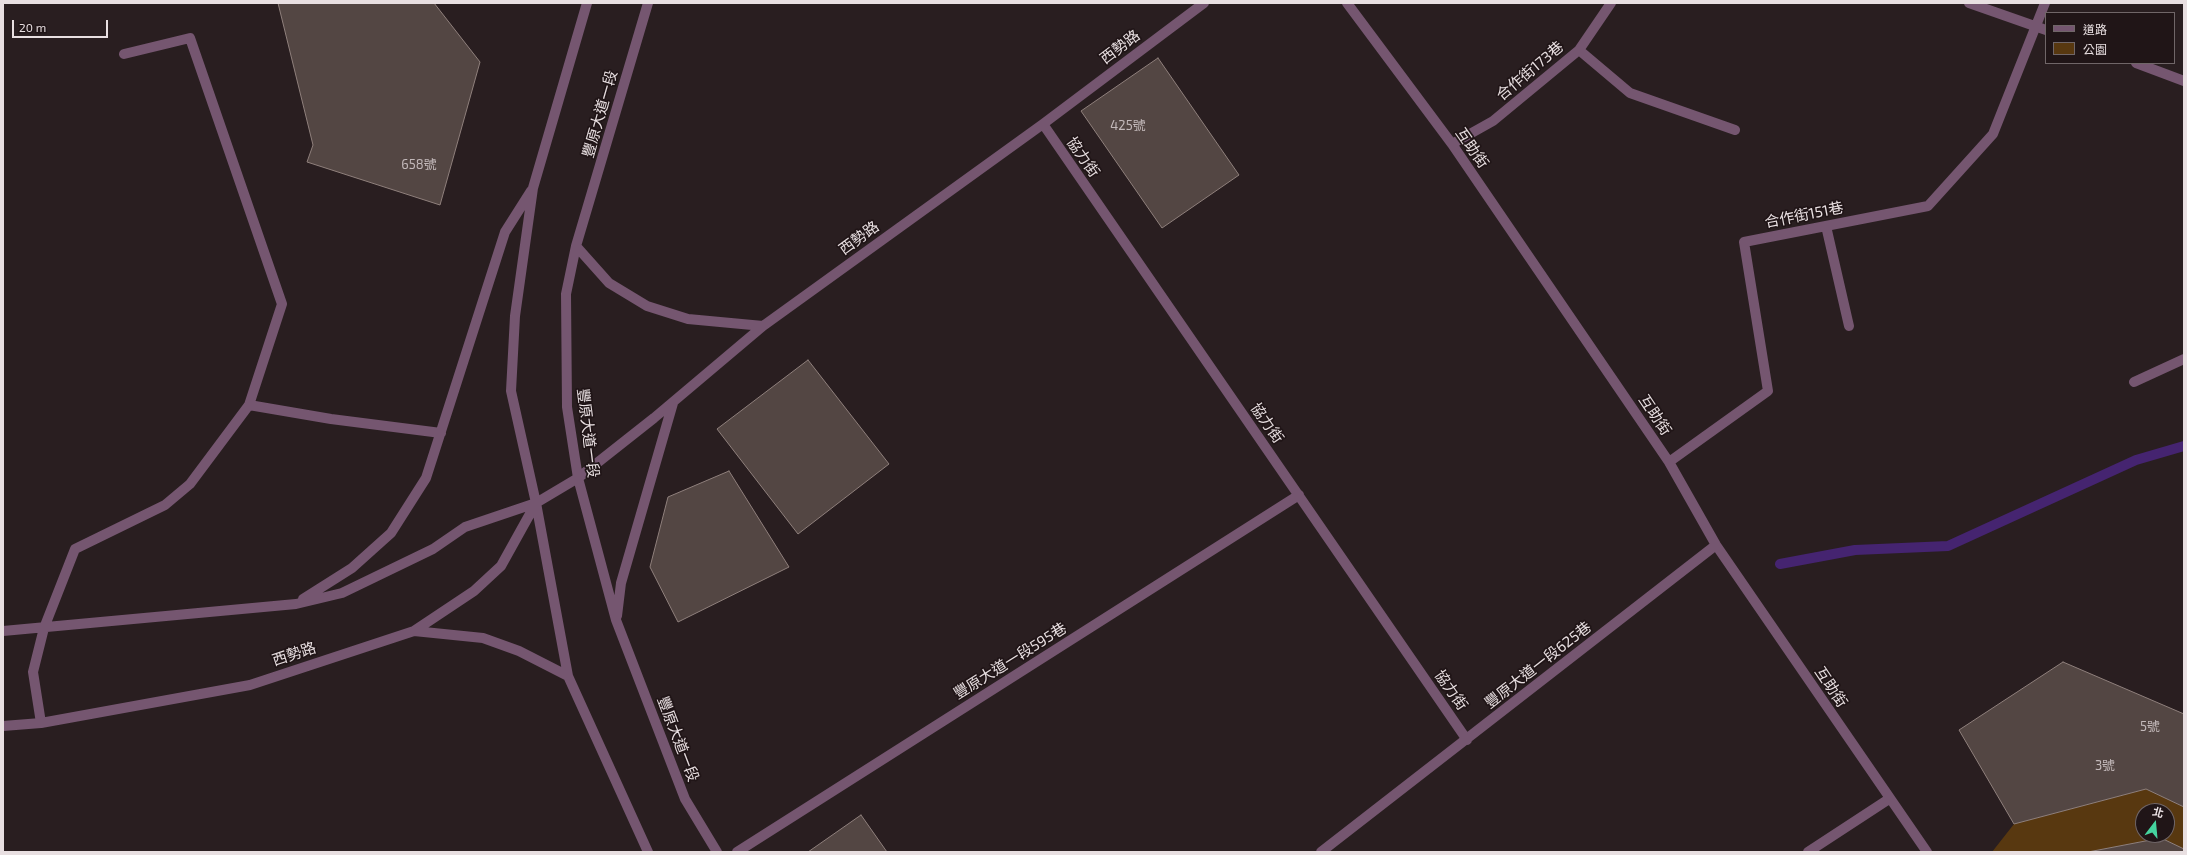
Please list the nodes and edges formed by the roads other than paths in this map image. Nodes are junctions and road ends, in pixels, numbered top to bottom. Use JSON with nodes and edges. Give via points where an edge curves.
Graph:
{"nodes":[{"id":1,"x":587,"y":3,"type":"edge"},
{"id":2,"x":648,"y":3,"type":"edge"},
{"id":3,"x":1204,"y":3,"type":"edge"},
{"id":4,"x":1347,"y":3,"type":"edge"},
{"id":5,"x":1611,"y":3,"type":"edge"},
{"id":6,"x":1969,"y":3,"type":"edge"},
{"id":7,"x":2046,"y":3,"type":"edge"},
{"id":8,"x":2041,"y":28,"type":"edge"},
{"id":9,"x":1579,"y":50,"type":"junction"},
{"id":10,"x":124,"y":54,"type":"dead end"},
{"id":11,"x":2139,"y":64,"type":"edge"},
{"id":12,"x":2184,"y":81,"type":"edge"},
{"id":13,"x":1042,"y":124,"type":"junction"},
{"id":14,"x":1735,"y":130,"type":"dead end"},
{"id":15,"x":1452,"y":144,"type":"junction"},
{"id":16,"x":533,"y":188,"type":"junction"},
{"id":17,"x":1826,"y":226,"type":"junction"},
{"id":18,"x":576,"y":246,"type":"junction"},
{"id":19,"x":763,"y":326,"type":"junction"},
{"id":20,"x":1849,"y":326,"type":"dead end"},
{"id":21,"x":2184,"y":359,"type":"edge"},
{"id":22,"x":2134,"y":382,"type":"dead end"},
{"id":23,"x":673,"y":403,"type":"junction"},
{"id":24,"x":249,"y":405,"type":"junction"},
{"id":25,"x":441,"y":433,"type":"junction"},
{"id":26,"x":1669,"y":462,"type":"junction"},
{"id":27,"x":578,"y":478,"type":"junction"},
{"id":28,"x":1299,"y":496,"type":"junction"},
{"id":29,"x":536,"y":503,"type":"junction"},
{"id":30,"x":1716,"y":546,"type":"junction"},
{"id":31,"x":296,"y":604,"type":"junction"},
{"id":32,"x":616,"y":620,"type":"junction"},
{"id":33,"x":44,"y":628,"type":"junction"},
{"id":34,"x":3,"y":631,"type":"edge"},
{"id":35,"x":414,"y":631,"type":"junction"},
{"id":36,"x":568,"y":676,"type":"junction"},
{"id":37,"x":41,"y":723,"type":"junction"},
{"id":38,"x":3,"y":726,"type":"edge"},
{"id":39,"x":1467,"y":740,"type":"junction"},
{"id":40,"x":1889,"y":799,"type":"junction"},
{"id":41,"x":648,"y":852,"type":"edge"},
{"id":42,"x":717,"y":852,"type":"edge"},
{"id":43,"x":737,"y":852,"type":"edge"},
{"id":44,"x":1321,"y":852,"type":"edge"},
{"id":45,"x":1808,"y":852,"type":"edge"},
{"id":46,"x":1927,"y":852,"type":"edge"}],
"edges":[{"from":1,"to":16,"type":"street"},
{"from":2,"to":18,"type":"street","name":"豐原大道一段"},
{"from":3,"to":13,"type":"street","name":"西勢路"},
{"from":4,"to":15,"type":"street","name":"互助街"},
{"from":5,"to":9,"type":"street","name":"合作街173巷"},
{"from":6,"to":8,"type":"street"},
{"from":7,"to":8,"type":"street","name":"合作街151巷"},
{"from":8,"to":17,"type":"street","name":"合作街151巷","via":[[1993,134],[1928,206]]},
{"from":9,"to":14,"type":"street","via":[[1630,93]]},
{"from":9,"to":15,"type":"street","name":"合作街173巷","via":[[1492,121]]},
{"from":10,"to":24,"type":"street","via":[[190,38],[282,304]]},
{"from":11,"to":12,"type":"street"},
{"from":13,"to":19,"type":"street","name":"西勢路"},
{"from":13,"to":28,"type":"street","name":"協力街"},
{"from":15,"to":26,"type":"street","name":"互助街"},
{"from":16,"to":25,"type":"street","via":[[505,232],[474,322]]},
{"from":16,"to":29,"type":"street","via":[[515,316],[511,391]]},
{"from":17,"to":20,"type":"street"},
{"from":17,"to":26,"type":"street","name":"合作街151巷","via":[[1744,242],[1768,391]]},
{"from":18,"to":19,"type":"street","via":[[609,283],[647,306],[688,319]]},
{"from":18,"to":27,"type":"street","name":"豐原大道一段","via":[[566,294],[565,341],[567,407]]},
{"from":19,"to":23,"type":"street","name":"西勢路"},
{"from":21,"to":22,"type":"street"},
{"from":23,"to":27,"type":"street","name":"西勢路"},
{"from":23,"to":32,"type":"street","via":[[621,583]]},
{"from":24,"to":25,"type":"street","via":[[331,419]]},
{"from":24,"to":33,"type":"street","via":[[190,484],[165,505],[75,549]]},
{"from":25,"to":31,"type":"street","via":[[426,478],[391,533],[352,568]]},
{"from":26,"to":30,"type":"street","name":"互助街"},
{"from":27,"to":29,"type":"street","name":"西勢路"},
{"from":27,"to":32,"type":"street","name":"豐原大道一段"},
{"from":28,"to":39,"type":"street","name":"協力街"},
{"from":28,"to":43,"type":"street","name":"豐原大道一段595巷"},
{"from":29,"to":31,"type":"street","name":"西勢路","via":[[465,527],[433,549],[342,593]]},
{"from":29,"to":35,"type":"street","name":"西勢路","via":[[501,566],[474,591]]},
{"from":29,"to":36,"type":"street"},
{"from":30,"to":39,"type":"street","name":"豐原大道一段625巷"},
{"from":30,"to":40,"type":"street","name":"互助街"},
{"from":31,"to":33,"type":"street","name":"西勢路"},
{"from":32,"to":42,"type":"street","name":"豐原大道一段","via":[[685,799]]},
{"from":33,"to":34,"type":"street","name":"西勢路"},
{"from":33,"to":37,"type":"street","via":[[33,672]]},
{"from":35,"to":36,"type":"street","via":[[483,638],[519,651]]},
{"from":35,"to":37,"type":"street","name":"西勢路","via":[[250,684]]},
{"from":36,"to":41,"type":"street"},
{"from":37,"to":38,"type":"street","name":"西勢路"},
{"from":39,"to":44,"type":"street","name":"豐原大道一段625巷"},
{"from":40,"to":45,"type":"street"},
{"from":40,"to":46,"type":"street","name":"互助街"}]}
